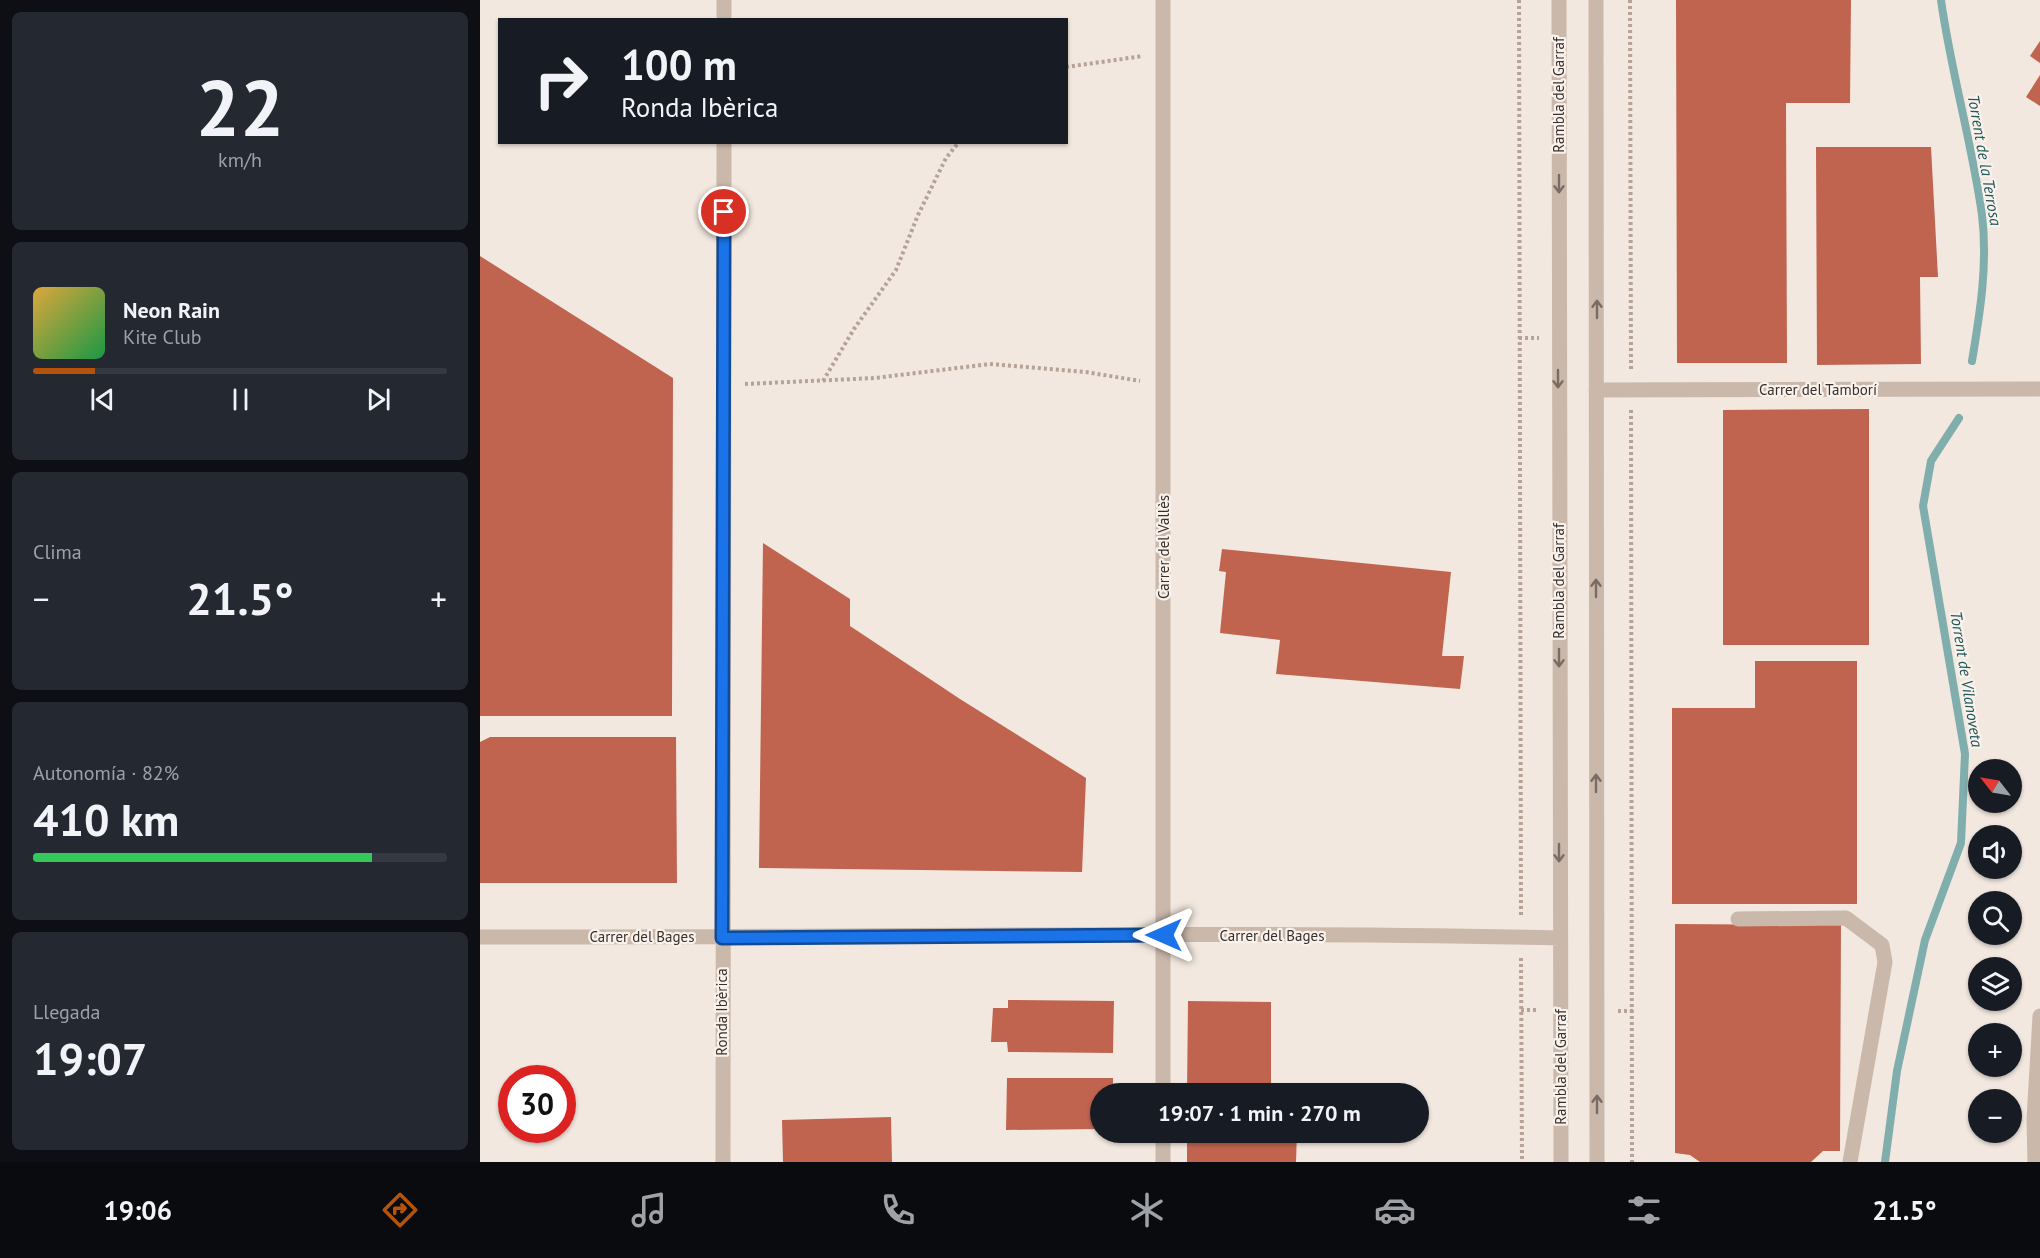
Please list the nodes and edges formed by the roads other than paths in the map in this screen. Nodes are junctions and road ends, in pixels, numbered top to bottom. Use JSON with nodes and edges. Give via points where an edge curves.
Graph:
{"nodes":[{"id":1,"x":724,"y":0,"type":"edge"},
{"id":2,"x":1163,"y":0,"type":"edge"},
{"id":3,"x":1559,"y":0,"type":"edge"},
{"id":4,"x":1596,"y":0,"type":"edge"},
{"id":5,"x":724,"y":18,"type":"edge"},
{"id":6,"x":724,"y":144,"type":"edge"},
{"id":7,"x":2040,"y":389,"type":"edge"},
{"id":8,"x":1596,"y":390,"type":"junction"},
{"id":9,"x":1738,"y":919,"type":"dead end"},
{"id":10,"x":1164,"y":935,"type":"junction"},
{"id":11,"x":480,"y":936,"type":"edge"},
{"id":12,"x":722,"y":938,"type":"junction"},
{"id":13,"x":1559,"y":938,"type":"junction"},
{"id":14,"x":2040,"y":1016,"type":"edge"},
{"id":15,"x":1163,"y":1083,"type":"edge"},
{"id":16,"x":1163,"y":1143,"type":"edge"},
{"id":17,"x":723,"y":1162,"type":"edge"},
{"id":18,"x":1163,"y":1162,"type":"edge"},
{"id":19,"x":1561,"y":1162,"type":"edge"},
{"id":20,"x":1597,"y":1162,"type":"edge"},
{"id":21,"x":1850,"y":1162,"type":"edge"},
{"id":22,"x":2035,"y":1162,"type":"edge"}],
"edges":[{"from":1,"to":5,"type":"street"},
{"from":2,"to":10,"type":"street","name":"Carrer del Vallès"},
{"from":3,"to":13,"type":"street","name":"Rambla del Garraf","one_way":true},
{"from":8,"to":4,"type":"street","one_way":true},
{"from":6,"to":12,"type":"street","name":"Ronda Ibèrica"},
{"from":7,"to":8,"type":"street","name":"Carrer del Tamborí"},
{"from":20,"to":8,"type":"street","one_way":true},
{"from":9,"to":21,"type":"street","via":[[1846,918],[1882,945],[1885,962]]},
{"from":10,"to":12,"type":"street","name":"Carrer del Bages"},
{"from":10,"to":13,"type":"street","name":"Carrer del Bages"},
{"from":10,"to":15,"type":"street","name":"Carrer del Vallès"},
{"from":11,"to":12,"type":"street","name":"Carrer del Bages"},
{"from":12,"to":17,"type":"street","name":"Ronda Ibèrica"},
{"from":13,"to":19,"type":"street","name":"Rambla del Garraf"},
{"from":14,"to":22,"type":"street"},
{"from":16,"to":18,"type":"street"}]}
